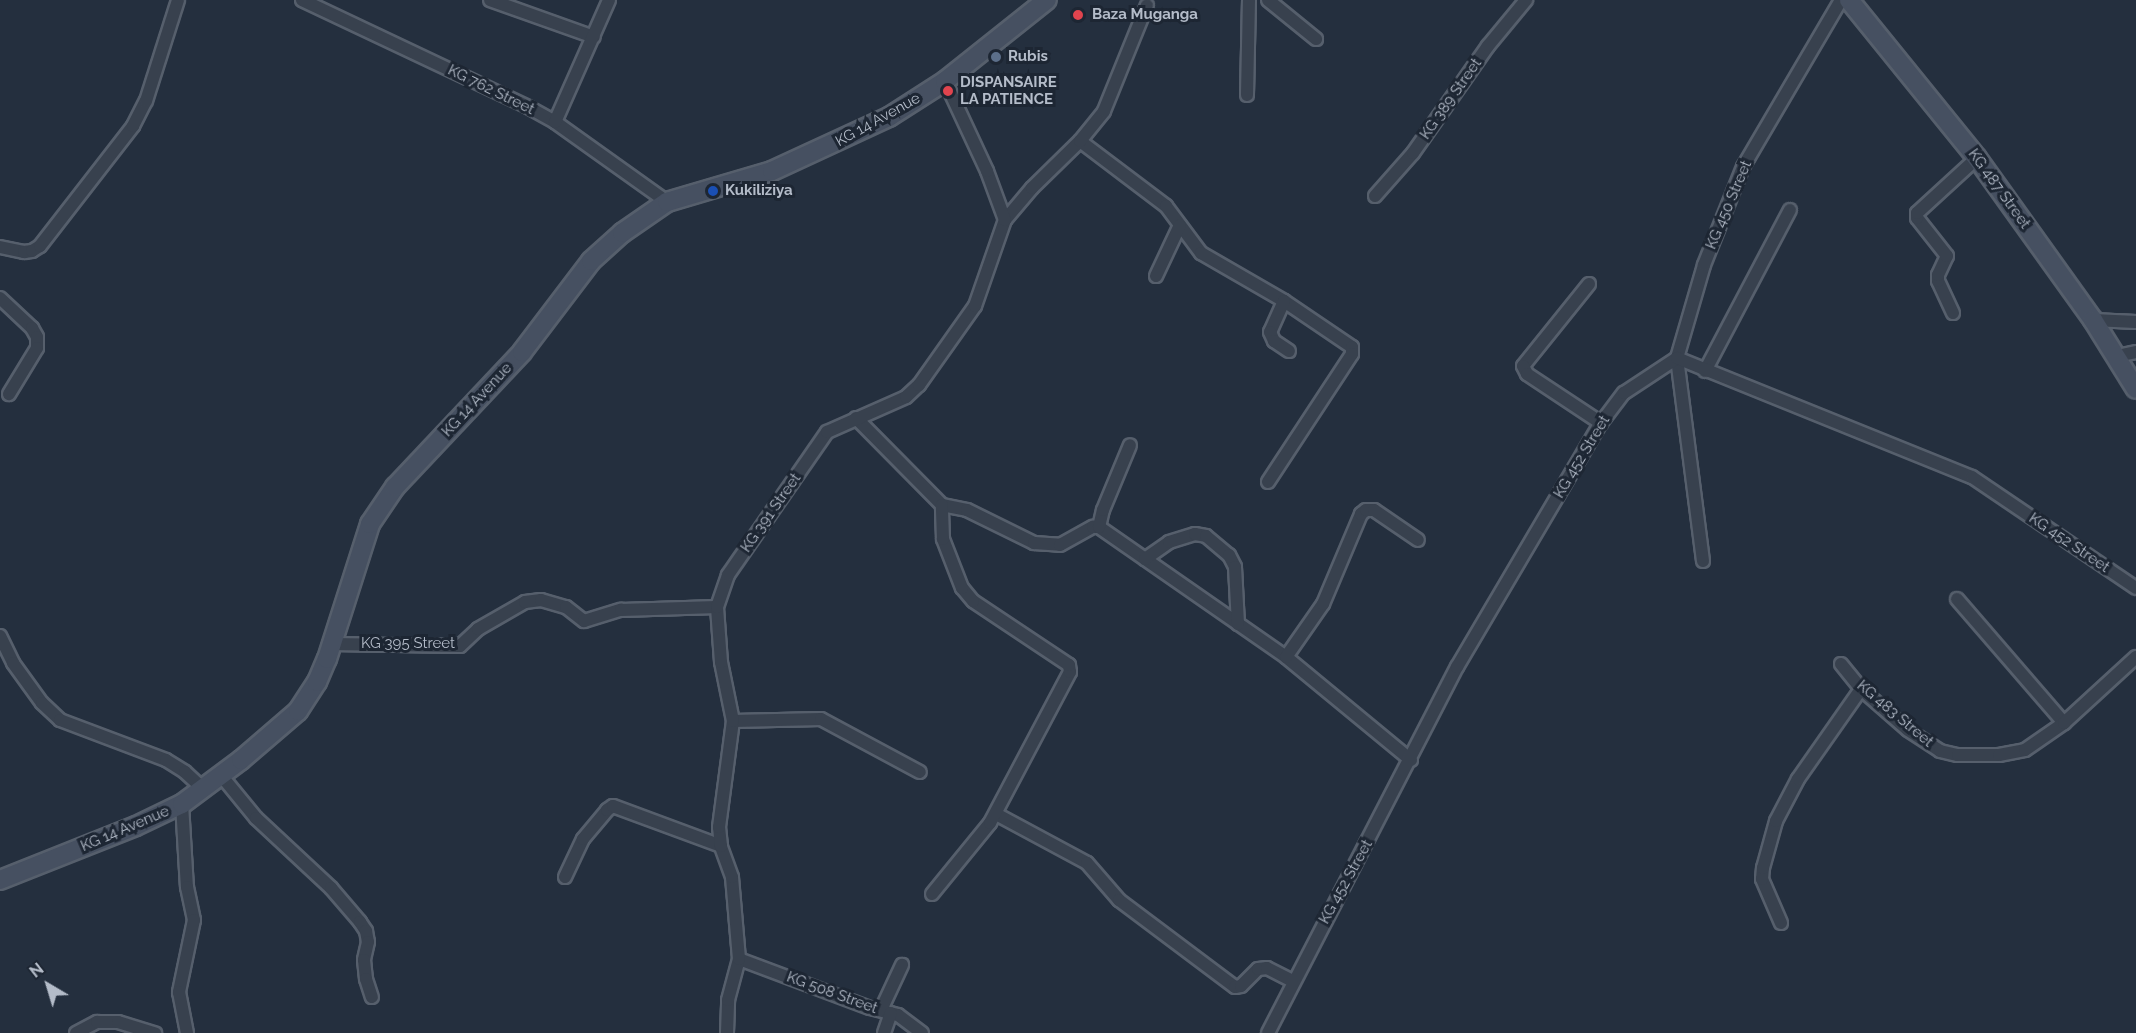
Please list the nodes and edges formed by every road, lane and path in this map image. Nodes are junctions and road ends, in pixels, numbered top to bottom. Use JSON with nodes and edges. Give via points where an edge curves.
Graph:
{"nodes":[{"id":1,"x":178,"y":0,"type":"edge"},
{"id":2,"x":302,"y":0,"type":"edge"},
{"id":3,"x":490,"y":0,"type":"edge"},
{"id":4,"x":609,"y":0,"type":"edge"},
{"id":5,"x":1047,"y":0,"type":"edge"},
{"id":6,"x":1249,"y":0,"type":"edge"},
{"id":7,"x":1268,"y":0,"type":"edge"},
{"id":8,"x":1526,"y":0,"type":"edge"},
{"id":9,"x":1841,"y":0,"type":"edge"},
{"id":10,"x":1849,"y":0,"type":"edge"},
{"id":11,"x":1147,"y":5,"type":"dead end"},
{"id":12,"x":1858,"y":8,"type":"edge"},
{"id":13,"x":594,"y":37,"type":"junction"},
{"id":14,"x":1316,"y":39,"type":"dead end"},
{"id":15,"x":945,"y":81,"type":"junction"},
{"id":16,"x":1247,"y":95,"type":"dead end"},
{"id":17,"x":555,"y":122,"type":"junction"},
{"id":18,"x":1080,"y":141,"type":"junction"},
{"id":19,"x":1977,"y":158,"type":"junction"},
{"id":20,"x":1375,"y":196,"type":"dead end"},
{"id":21,"x":666,"y":202,"type":"junction"},
{"id":22,"x":1790,"y":210,"type":"dead end"},
{"id":23,"x":1005,"y":220,"type":"junction"},
{"id":24,"x":1180,"y":225,"type":"junction"},
{"id":25,"x":0,"y":247,"type":"edge"},
{"id":26,"x":1156,"y":276,"type":"dead end"},
{"id":27,"x":1588,"y":284,"type":"dead end"},
{"id":28,"x":0,"y":298,"type":"edge"},
{"id":29,"x":1284,"y":301,"type":"junction"},
{"id":30,"x":1953,"y":313,"type":"dead end"},
{"id":31,"x":2093,"y":320,"type":"junction"},
{"id":32,"x":2136,"y":322,"type":"edge"},
{"id":33,"x":1288,"y":351,"type":"dead end"},
{"id":34,"x":2136,"y":352,"type":"edge"},
{"id":35,"x":2118,"y":356,"type":"junction"},
{"id":36,"x":1677,"y":358,"type":"junction"},
{"id":37,"x":1705,"y":371,"type":"junction"},
{"id":38,"x":2136,"y":389,"type":"edge"},
{"id":39,"x":9,"y":394,"type":"dead end"},
{"id":40,"x":856,"y":418,"type":"junction"},
{"id":41,"x":1601,"y":423,"type":"junction"},
{"id":42,"x":1130,"y":446,"type":"dead end"},
{"id":43,"x":1268,"y":482,"type":"dead end"},
{"id":44,"x":942,"y":505,"type":"junction"},
{"id":45,"x":1099,"y":527,"type":"junction"},
{"id":46,"x":1418,"y":540,"type":"dead end"},
{"id":47,"x":1144,"y":559,"type":"junction"},
{"id":48,"x":1703,"y":561,"type":"dead end"},
{"id":49,"x":2136,"y":588,"type":"edge"},
{"id":50,"x":1957,"y":599,"type":"dead end"},
{"id":51,"x":717,"y":607,"type":"junction"},
{"id":52,"x":1238,"y":624,"type":"junction"},
{"id":53,"x":0,"y":636,"type":"edge"},
{"id":54,"x":330,"y":644,"type":"junction"},
{"id":55,"x":1286,"y":657,"type":"junction"},
{"id":56,"x":2136,"y":657,"type":"edge"},
{"id":57,"x":1840,"y":664,"type":"dead end"},
{"id":58,"x":1861,"y":689,"type":"junction"},
{"id":59,"x":733,"y":721,"type":"junction"},
{"id":60,"x":2064,"y":723,"type":"junction"},
{"id":61,"x":1411,"y":760,"type":"junction"},
{"id":62,"x":920,"y":772,"type":"dead end"},
{"id":63,"x":220,"y":774,"type":"junction"},
{"id":64,"x":202,"y":788,"type":"junction"},
{"id":65,"x":182,"y":804,"type":"junction"},
{"id":66,"x":996,"y":813,"type":"junction"},
{"id":67,"x":721,"y":846,"type":"junction"},
{"id":68,"x":565,"y":877,"type":"dead end"},
{"id":69,"x":0,"y":880,"type":"edge"},
{"id":70,"x":932,"y":894,"type":"dead end"},
{"id":71,"x":1781,"y":922,"type":"dead end"},
{"id":72,"x":739,"y":959,"type":"junction"},
{"id":73,"x":902,"y":965,"type":"dead end"},
{"id":74,"x":1293,"y":981,"type":"junction"},
{"id":75,"x":372,"y":997,"type":"dead end"},
{"id":76,"x":886,"y":1012,"type":"junction"},
{"id":77,"x":76,"y":1033,"type":"edge"},
{"id":78,"x":155,"y":1033,"type":"edge"},
{"id":79,"x":187,"y":1033,"type":"edge"},
{"id":80,"x":727,"y":1033,"type":"edge"},
{"id":81,"x":884,"y":1033,"type":"edge"},
{"id":82,"x":922,"y":1033,"type":"edge"},
{"id":83,"x":1268,"y":1033,"type":"edge"}],
"edges":[{"from":1,"to":25,"type":"street","via":[[146,101],[133,126],[40,246],[24,252]]},
{"from":2,"to":17,"type":"street","name":"KG 762 Street"},
{"from":3,"to":13,"type":"street"},
{"from":4,"to":13,"type":"street"},
{"from":5,"to":15,"type":"main road","name":"KG 14 Avenue"},
{"from":6,"to":16,"type":"street"},
{"from":7,"to":14,"type":"street"},
{"from":8,"to":20,"type":"street","name":"KG 389 Street","via":[[1488,46],[1413,153]]},
{"from":9,"to":36,"type":"street","name":"KG 450 Street","via":[[1743,167],[1704,265]]},
{"from":10,"to":12,"type":"main road","name":"KG 487 Street"},
{"from":11,"to":18,"type":"street","via":[[1104,111]]},
{"from":12,"to":19,"type":"main road","name":"KG 487 Street"},
{"from":13,"to":17,"type":"street"},
{"from":15,"to":21,"type":"main road","name":"KG 14 Avenue","via":[[889,117],[813,154],[753,178]]},
{"from":15,"to":23,"type":"street"},
{"from":17,"to":21,"type":"street","name":"KG 762 Street"},
{"from":18,"to":23,"type":"street"},
{"from":18,"to":24,"type":"street","via":[[1166,206]]},
{"from":19,"to":30,"type":"street","via":[[1917,213],[1947,256],[1938,281]]},
{"from":19,"to":31,"type":"main road","name":"KG 487 Street"},
{"from":21,"to":54,"type":"main road","name":"KG 14 Avenue","via":[[591,261],[522,352],[395,487],[370,524]]},
{"from":22,"to":37,"type":"street"},
{"from":23,"to":40,"type":"street","name":"KG 391 Street","via":[[975,306],[919,385],[906,397]]},
{"from":24,"to":26,"type":"street"},
{"from":24,"to":29,"type":"street","via":[[1201,253]]},
{"from":27,"to":41,"type":"street","via":[[1523,366],[1527,374]]},
{"from":28,"to":39,"type":"street","via":[[37,337],[37,348]]},
{"from":29,"to":33,"type":"street","via":[[1270,332],[1274,341]]},
{"from":29,"to":43,"type":"street","via":[[1352,347],[1352,354]]},
{"from":31,"to":32,"type":"street"},
{"from":31,"to":35,"type":"main road","name":"KG 487 Street"},
{"from":34,"to":35,"type":"street"},
{"from":35,"to":38,"type":"main road","name":"KG 487 Street"},
{"from":36,"to":37,"type":"street","name":"KG 452 Street"},
{"from":36,"to":41,"type":"street","name":"KG 452 Street","via":[[1624,393]]},
{"from":36,"to":48,"type":"street"},
{"from":37,"to":49,"type":"street","name":"KG 452 Street","via":[[1972,477]]},
{"from":40,"to":44,"type":"street"},
{"from":40,"to":51,"type":"street","name":"KG 391 Street","via":[[827,432],[728,575]]},
{"from":41,"to":61,"type":"street","name":"KG 452 Street","via":[[1457,667]]},
{"from":42,"to":45,"type":"street"},
{"from":44,"to":45,"type":"street","via":[[967,510],[1034,543],[1060,545]]},
{"from":44,"to":66,"type":"street","via":[[943,539],[962,588],[973,601],[1070,667]]},
{"from":45,"to":47,"type":"street"},
{"from":46,"to":55,"type":"street","via":[[1374,510],[1361,514],[1323,604]]},
{"from":47,"to":52,"type":"street"},
{"from":47,"to":52,"type":"street","via":[[1168,542],[1196,534],[1206,536],[1229,555],[1235,567]]},
{"from":50,"to":60,"type":"street"},
{"from":51,"to":54,"type":"street","name":"KG 395 Street","via":[[621,610],[584,621],[566,607],[541,600],[525,602],[478,629],[460,646]]},
{"from":51,"to":59,"type":"street","name":"KG 391 Street"},
{"from":52,"to":55,"type":"street"},
{"from":53,"to":64,"type":"street","via":[[30,687],[60,720],[166,760]]},
{"from":54,"to":63,"type":"main road","name":"KG 14 Avenue","via":[[317,682],[298,711]]},
{"from":55,"to":61,"type":"street"},
{"from":56,"to":60,"type":"street","name":"KG 483 Street"},
{"from":57,"to":58,"type":"street","name":"KG 483 Street"},
{"from":58,"to":60,"type":"street","name":"KG 483 Street","via":[[1908,730],[1940,751],[1958,755],[1999,755],[2025,750]]},
{"from":58,"to":71,"type":"street","via":[[1798,779],[1776,820],[1762,879]]},
{"from":59,"to":62,"type":"street","via":[[821,719]]},
{"from":59,"to":67,"type":"street","name":"KG 391 Street","via":[[718,827]]},
{"from":61,"to":74,"type":"street","name":"KG 452 Street"},
{"from":63,"to":64,"type":"main road","name":"KG 14 Avenue"},
{"from":63,"to":75,"type":"street","via":[[256,819],[331,888],[360,922],[368,942],[364,960]]},
{"from":64,"to":65,"type":"main road","name":"KG 14 Avenue"},
{"from":65,"to":69,"type":"main road","name":"KG 14 Avenue"},
{"from":65,"to":79,"type":"street","via":[[187,886],[194,920],[179,992]]},
{"from":66,"to":70,"type":"street"},
{"from":66,"to":74,"type":"street","via":[[1087,863],[1119,900],[1235,987],[1258,969],[1267,968]]},
{"from":67,"to":68,"type":"street","via":[[613,806],[583,839]]},
{"from":67,"to":72,"type":"street","name":"KG 391 Street","via":[[732,876]]},
{"from":72,"to":76,"type":"street","name":"KG 508 Street"},
{"from":72,"to":80,"type":"street","name":"KG 391 Street","via":[[728,1000]]},
{"from":73,"to":76,"type":"street"},
{"from":74,"to":83,"type":"street","name":"KG 452 Street"},
{"from":76,"to":81,"type":"street"},
{"from":76,"to":82,"type":"street","name":"KG 508 Street"},
{"from":77,"to":78,"type":"street","via":[[97,1022],[118,1022]]}]}
